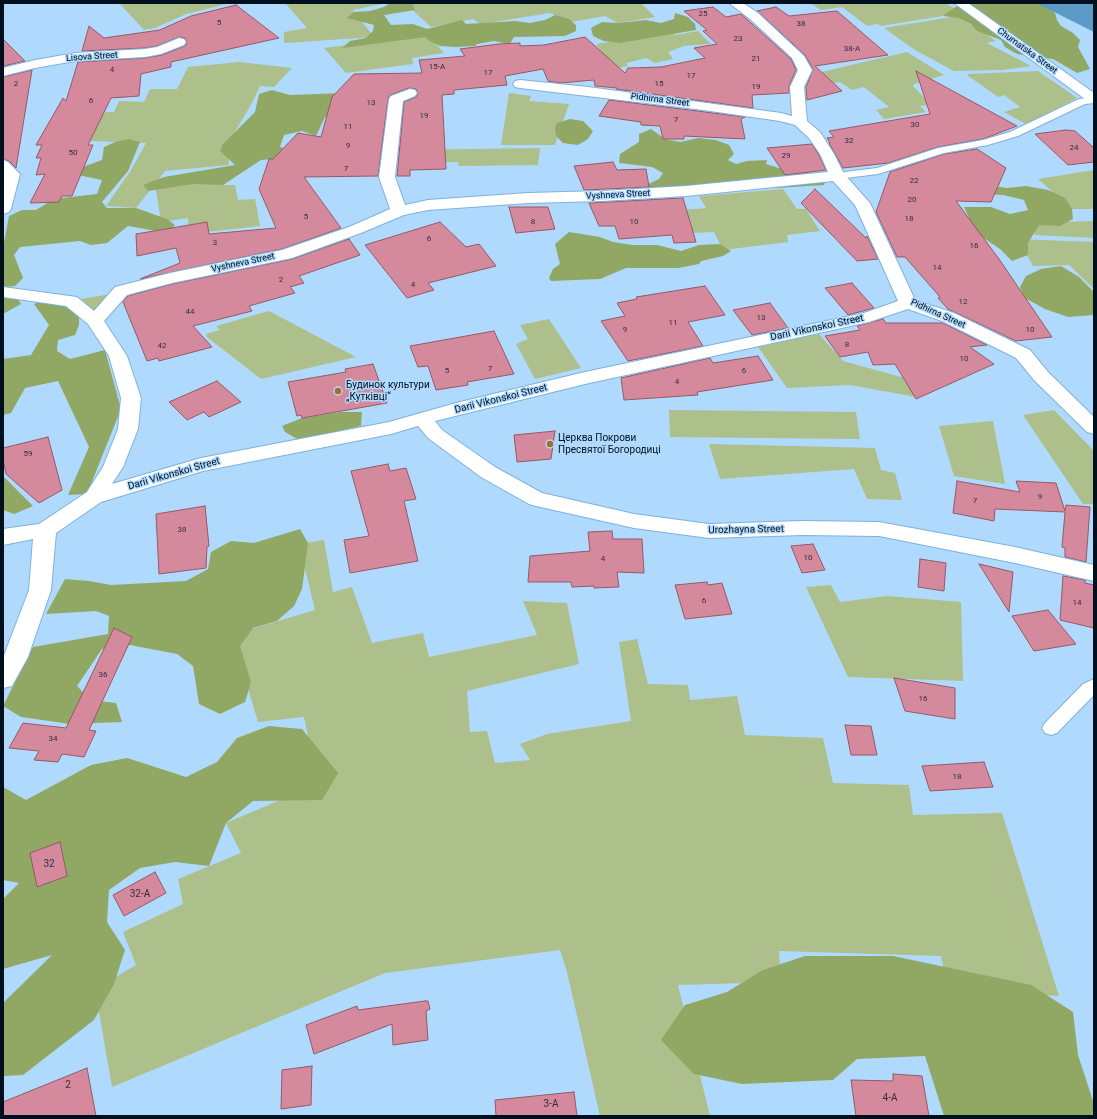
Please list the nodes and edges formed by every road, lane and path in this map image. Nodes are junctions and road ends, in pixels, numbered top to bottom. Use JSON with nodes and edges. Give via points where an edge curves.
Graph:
{"nodes":[{"id":1,"x":734,"y":3,"type":"edge"},
{"id":2,"x":960,"y":3,"type":"edge"},
{"id":3,"x":180,"y":42,"type":"dead end"},
{"id":4,"x":3,"y":72,"type":"edge"},
{"id":5,"x":520,"y":84,"type":"dead end"},
{"id":6,"x":410,"y":93,"type":"dead end"},
{"id":7,"x":1094,"y":99,"type":"edge"},
{"id":8,"x":800,"y":122,"type":"junction"},
{"id":9,"x":3,"y":165,"type":"edge"},
{"id":10,"x":837,"y":176,"type":"junction"},
{"id":11,"x":3,"y":209,"type":"edge"},
{"id":12,"x":399,"y":211,"type":"junction"},
{"id":13,"x":3,"y":292,"type":"edge"},
{"id":14,"x":908,"y":303,"type":"junction"},
{"id":15,"x":95,"y":321,"type":"junction"},
{"id":16,"x":423,"y":419,"type":"junction"},
{"id":17,"x":1094,"y":428,"type":"edge"},
{"id":18,"x":94,"y":497,"type":"junction"},
{"id":19,"x":45,"y":530,"type":"junction"},
{"id":20,"x":3,"y":538,"type":"edge"},
{"id":21,"x":1094,"y":573,"type":"edge"},
{"id":22,"x":3,"y":679,"type":"edge"},
{"id":23,"x":1094,"y":686,"type":"edge"},
{"id":24,"x":1051,"y":728,"type":"dead end"}],
"edges":[{"from":1,"to":8,"type":"street","via":[[754,16],[797,56],[805,70],[797,87]]},
{"from":2,"to":7,"type":"street","name":"Chumatska Street"},
{"from":3,"to":4,"type":"street","name":"Lisova Street","via":[[146,53],[75,57]]},
{"from":5,"to":8,"type":"street","name":"Pidhirna Street","via":[[696,105]]},
{"from":6,"to":12,"type":"street","via":[[396,99],[387,177]]},
{"from":7,"to":10,"type":"lane","via":[[1031,127],[984,143],[942,150],[878,171]]},
{"from":8,"to":10,"type":"street","name":"Pidhirna Street","via":[[815,135]]},
{"from":9,"to":11,"type":"street","via":[[12,174]]},
{"from":10,"to":12,"type":"street","name":"Vyshneva Street","via":[[686,191],[428,204]]},
{"from":10,"to":14,"type":"street","name":"Pidhirna Street","via":[[862,203]]},
{"from":12,"to":15,"type":"street","name":"Vyshneva Street","via":[[355,230],[286,254],[121,291]]},
{"from":13,"to":15,"type":"street","via":[[71,301]]},
{"from":14,"to":16,"type":"street","name":"Darii Vikonskoi Street","via":[[869,317],[585,378]]},
{"from":14,"to":17,"type":"street","name":"Pidhirna Street","via":[[948,317],[1023,354],[1041,376]]},
{"from":15,"to":18,"type":"street","via":[[118,356],[131,398],[128,429],[113,468]]},
{"from":16,"to":18,"type":"street","name":"Darii Vikonskoi Street","via":[[391,428],[201,465]]},
{"from":16,"to":21,"type":"street","name":"Urozhayna Street","via":[[435,434],[488,472],[536,499],[634,521],[708,531],[879,529]]},
{"from":18,"to":19,"type":"street"},
{"from":19,"to":20,"type":"street"},
{"from":19,"to":22,"type":"street","via":[[40,590],[16,657]]},
{"from":23,"to":24,"type":"lane"}]}
